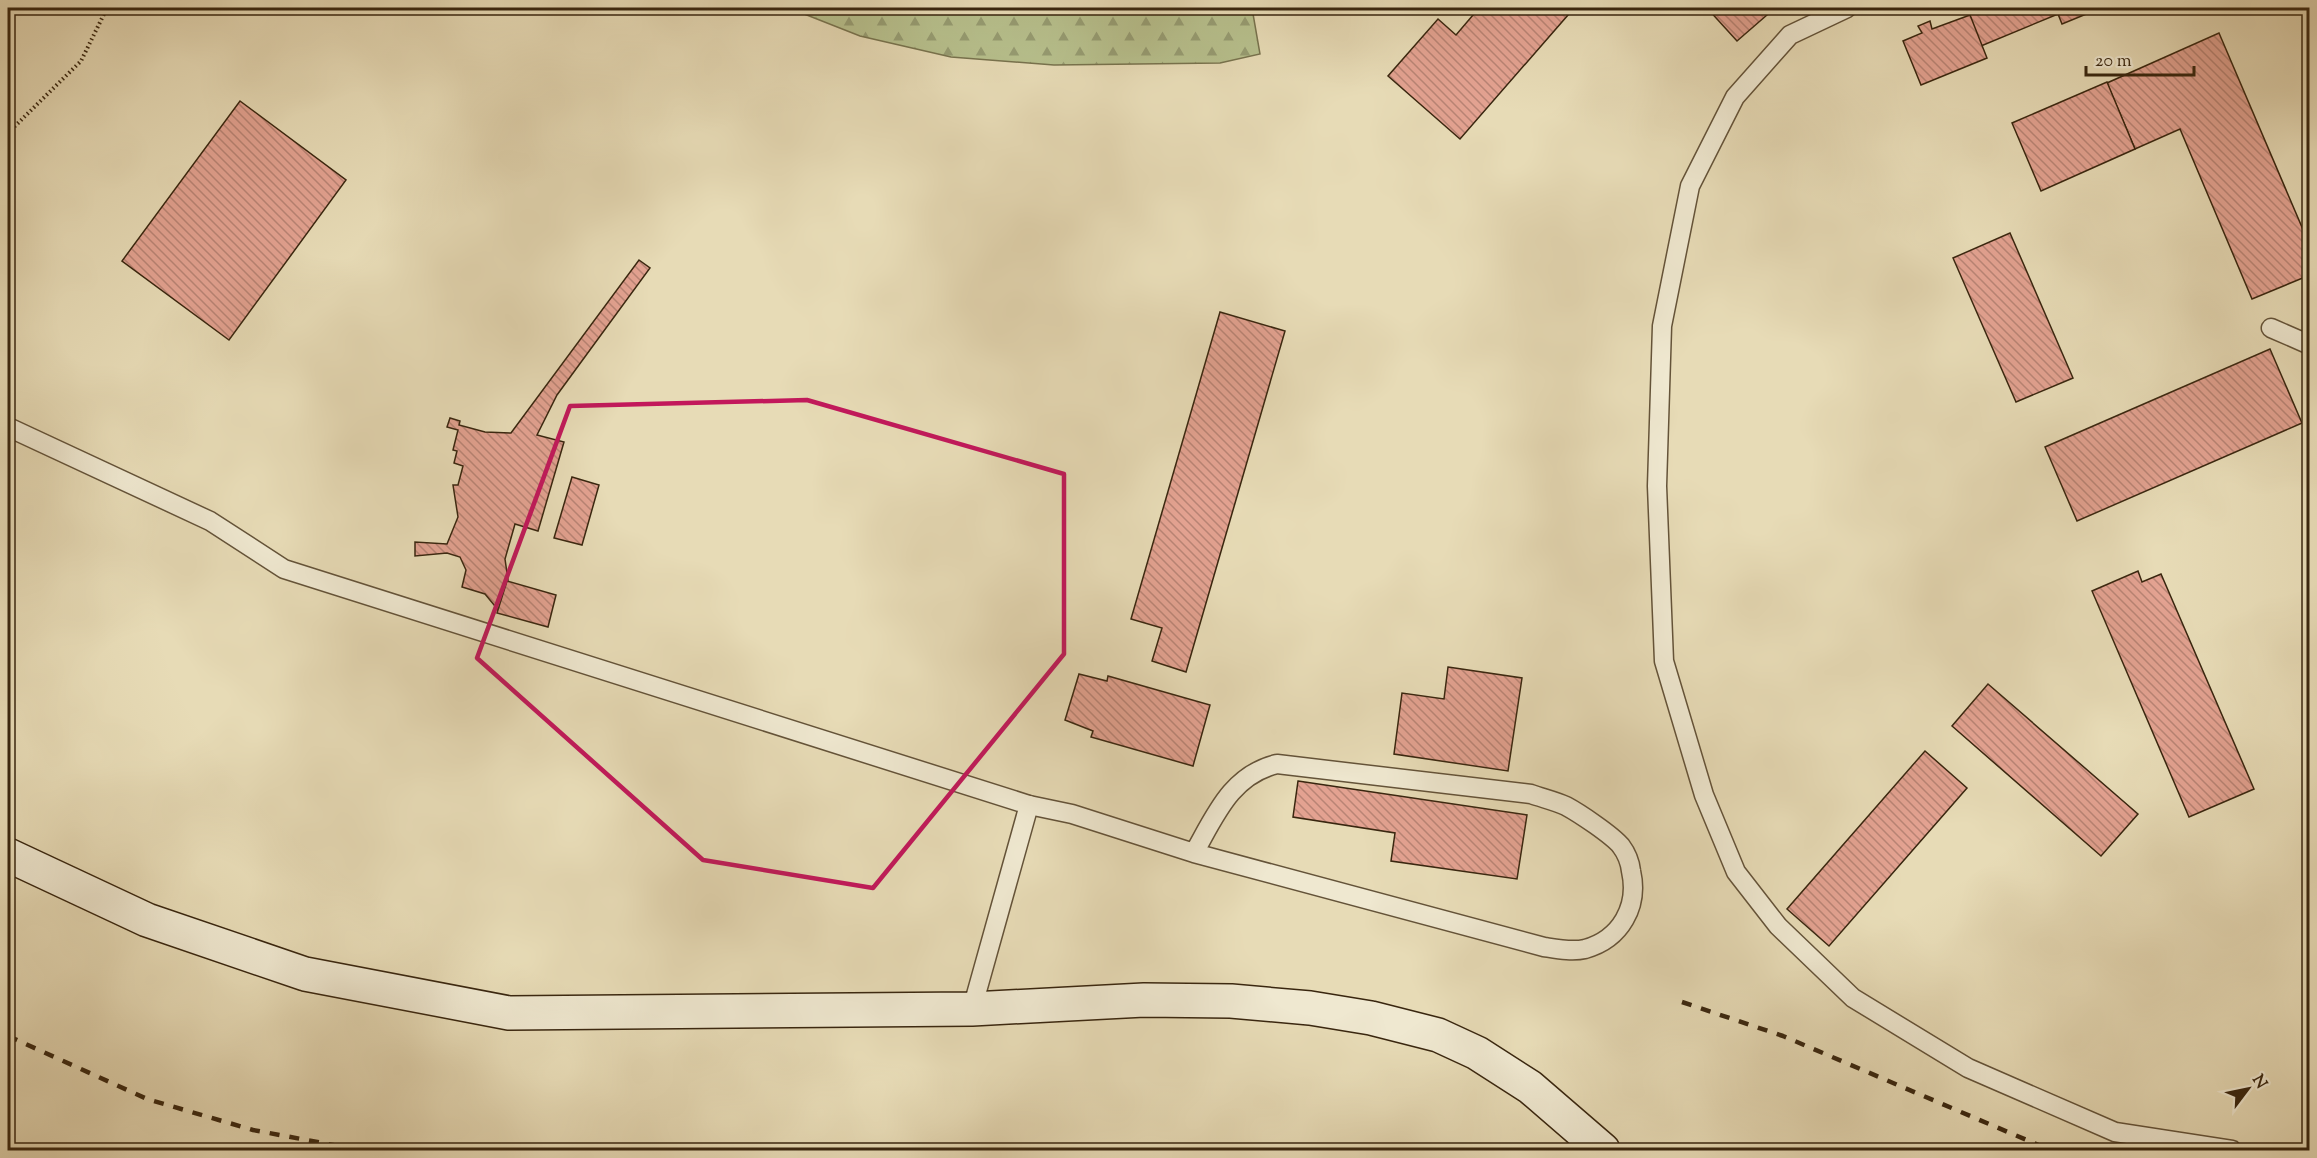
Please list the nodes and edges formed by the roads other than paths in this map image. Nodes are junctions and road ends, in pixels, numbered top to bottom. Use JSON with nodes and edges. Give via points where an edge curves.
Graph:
{"nodes":[{"id":1,"x":1821,"y":8,"type":"edge"},
{"id":2,"x":1847,"y":8,"type":"edge"},
{"id":3,"x":1790,"y":35,"type":"junction"},
{"id":4,"x":2271,"y":328,"type":"dead end"},
{"id":5,"x":2310,"y":345,"type":"edge"},
{"id":6,"x":8,"y":427,"type":"edge"},
{"id":7,"x":1029,"y":805,"type":"junction"},
{"id":8,"x":1194,"y":853,"type":"junction"},
{"id":9,"x":8,"y":855,"type":"edge"},
{"id":10,"x":972,"y":1009,"type":"junction"},
{"id":11,"x":1603,"y":1150,"type":"edge"},
{"id":12,"x":2232,"y":1150,"type":"edge"}],
"edges":[{"from":1,"to":3,"type":"lane"},
{"from":2,"to":3,"type":"lane"},
{"from":3,"to":12,"type":"lane","via":[[1736,97],[1690,186],[1662,326],[1658,486],[1664,661],[1704,795],[1736,872],[1778,926],[1853,998],[1968,1068],[2115,1132]]},
{"from":4,"to":5,"type":"lane"},
{"from":6,"to":7,"type":"lane","via":[[210,521],[284,569]]},
{"from":7,"to":8,"type":"lane","via":[[1072,814]]},
{"from":7,"to":10,"type":"lane"},
{"from":8,"to":8,"type":"lane","via":[[1567,950],[1585,949],[1603,940],[1620,927],[1634,901],[1630,864],[1621,846],[1566,806],[1531,794],[1277,764],[1261,768],[1227,795]]},
{"from":9,"to":10,"type":"street","via":[[147,920],[305,974],[509,1013]]},
{"from":10,"to":11,"type":"street","via":[[1144,1000],[1231,1001],[1371,1018],[1438,1035],[1477,1053],[1530,1087]]}]}
